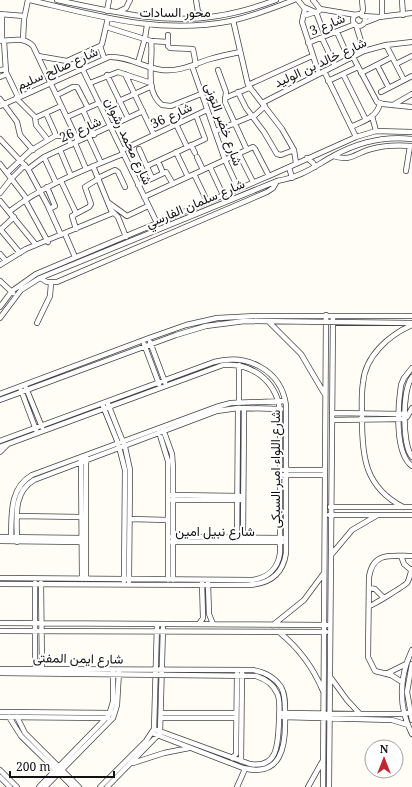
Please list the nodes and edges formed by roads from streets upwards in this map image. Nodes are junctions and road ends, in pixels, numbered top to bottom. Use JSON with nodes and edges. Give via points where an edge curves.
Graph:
{"nodes":[{"id":1,"x":29,"y":0,"type":"edge"},
{"id":2,"x":57,"y":0,"type":"edge"},
{"id":3,"x":110,"y":0,"type":"edge"},
{"id":4,"x":130,"y":0,"type":"edge"},
{"id":5,"x":196,"y":0,"type":"edge"},
{"id":6,"x":275,"y":0,"type":"edge"},
{"id":7,"x":294,"y":0,"type":"edge"},
{"id":8,"x":298,"y":0,"type":"edge"},
{"id":9,"x":312,"y":0,"type":"edge"},
{"id":10,"x":362,"y":0,"type":"edge"},
{"id":11,"x":382,"y":0,"type":"edge"},
{"id":12,"x":402,"y":0,"type":"edge"},
{"id":13,"x":262,"y":4,"type":"junction"},
{"id":14,"x":276,"y":7,"type":"junction"},
{"id":15,"x":304,"y":7,"type":"junction"},
{"id":16,"x":327,"y":10,"type":"junction"},
{"id":17,"x":108,"y":11,"type":"junction"},
{"id":18,"x":265,"y":11,"type":"junction"},
{"id":19,"x":314,"y":11,"type":"junction"},
{"id":20,"x":341,"y":11,"type":"junction"},
{"id":21,"x":118,"y":12,"type":"junction"},
{"id":22,"x":1,"y":14,"type":"edge"},
{"id":23,"x":402,"y":14,"type":"junction"},
{"id":24,"x":412,"y":14,"type":"edge"},
{"id":25,"x":360,"y":15,"type":"junction"},
{"id":26,"x":24,"y":16,"type":"junction"},
{"id":27,"x":303,"y":16,"type":"junction"},
{"id":28,"x":209,"y":17,"type":"junction"},
{"id":29,"x":381,"y":17,"type":"junction"},
{"id":30,"x":108,"y":18,"type":"junction"},
{"id":31,"x":168,"y":18,"type":"junction"},
{"id":32,"x":233,"y":20,"type":"junction"},
{"id":33,"x":364,"y":23,"type":"junction"},
{"id":34,"x":355,"y":24,"type":"junction"},
{"id":35,"x":147,"y":25,"type":"junction"},
{"id":36,"x":168,"y":26,"type":"junction"},
{"id":37,"x":1,"y":27,"type":"edge"},
{"id":38,"x":106,"y":27,"type":"junction"},
{"id":39,"x":337,"y":32,"type":"junction"},
{"id":40,"x":168,"y":35,"type":"dead end"},
{"id":41,"x":323,"y":37,"type":"junction"},
{"id":42,"x":146,"y":38,"type":"junction"},
{"id":43,"x":23,"y":40,"type":"junction"},
{"id":44,"x":2,"y":41,"type":"edge"},
{"id":45,"x":151,"y":41,"type":"junction"},
{"id":46,"x":168,"y":42,"type":"junction"},
{"id":47,"x":412,"y":42,"type":"edge"},
{"id":48,"x":308,"y":44,"type":"junction"},
{"id":49,"x":386,"y":45,"type":"junction"},
{"id":50,"x":100,"y":46,"type":"junction"},
{"id":51,"x":364,"y":51,"type":"junction"},
{"id":52,"x":240,"y":52,"type":"junction"},
{"id":53,"x":38,"y":56,"type":"junction"},
{"id":54,"x":312,"y":56,"type":"junction"},
{"id":55,"x":412,"y":56,"type":"edge"},
{"id":56,"x":392,"y":57,"type":"junction"},
{"id":57,"x":104,"y":58,"type":"junction"},
{"id":58,"x":351,"y":58,"type":"junction"},
{"id":59,"x":138,"y":63,"type":"junction"},
{"id":60,"x":396,"y":64,"type":"junction"},
{"id":61,"x":377,"y":65,"type":"junction"},
{"id":62,"x":194,"y":66,"type":"junction"},
{"id":63,"x":335,"y":66,"type":"junction"},
{"id":64,"x":358,"y":66,"type":"junction"},
{"id":65,"x":82,"y":68,"type":"junction"},
{"id":66,"x":150,"y":68,"type":"junction"},
{"id":67,"x":0,"y":70,"type":"edge"},
{"id":68,"x":218,"y":70,"type":"dead end"},
{"id":69,"x":7,"y":72,"type":"junction"},
{"id":70,"x":321,"y":72,"type":"junction"},
{"id":71,"x":361,"y":73,"type":"junction"},
{"id":72,"x":125,"y":74,"type":"junction"},
{"id":73,"x":343,"y":74,"type":"junction"},
{"id":74,"x":107,"y":75,"type":"junction"},
{"id":75,"x":412,"y":76,"type":"edge"},
{"id":76,"x":0,"y":77,"type":"edge"},
{"id":77,"x":404,"y":80,"type":"junction"},
{"id":78,"x":328,"y":81,"type":"junction"},
{"id":79,"x":51,"y":82,"type":"junction"},
{"id":80,"x":90,"y":83,"type":"junction"},
{"id":81,"x":151,"y":84,"type":"junction"},
{"id":82,"x":249,"y":86,"type":"junction"},
{"id":83,"x":389,"y":88,"type":"junction"},
{"id":84,"x":238,"y":92,"type":"junction"},
{"id":85,"x":381,"y":92,"type":"dead end"},
{"id":86,"x":56,"y":94,"type":"junction"},
{"id":87,"x":134,"y":94,"type":"junction"},
{"id":88,"x":201,"y":94,"type":"junction"},
{"id":89,"x":412,"y":94,"type":"edge"},
{"id":90,"x":17,"y":98,"type":"junction"},
{"id":91,"x":225,"y":98,"type":"junction"},
{"id":92,"x":0,"y":99,"type":"edge"},
{"id":93,"x":119,"y":100,"type":"junction"},
{"id":94,"x":99,"y":103,"type":"junction"},
{"id":95,"x":381,"y":104,"type":"junction"},
{"id":96,"x":1,"y":105,"type":"edge"},
{"id":97,"x":263,"y":105,"type":"junction"},
{"id":98,"x":393,"y":105,"type":"junction"},
{"id":99,"x":61,"y":106,"type":"junction"},
{"id":100,"x":412,"y":107,"type":"edge"},
{"id":101,"x":85,"y":109,"type":"junction"},
{"id":102,"x":207,"y":110,"type":"junction"},
{"id":103,"x":143,"y":111,"type":"junction"},
{"id":104,"x":46,"y":113,"type":"junction"},
{"id":105,"x":196,"y":115,"type":"junction"},
{"id":106,"x":253,"y":116,"type":"junction"},
{"id":107,"x":372,"y":116,"type":"junction"},
{"id":108,"x":67,"y":117,"type":"junction"},
{"id":109,"x":35,"y":118,"type":"junction"},
{"id":110,"x":128,"y":118,"type":"junction"},
{"id":111,"x":366,"y":120,"type":"junction"},
{"id":112,"x":234,"y":123,"type":"junction"},
{"id":113,"x":176,"y":124,"type":"junction"},
{"id":114,"x":351,"y":126,"type":"junction"},
{"id":115,"x":110,"y":127,"type":"junction"},
{"id":116,"x":73,"y":130,"type":"junction"},
{"id":117,"x":376,"y":131,"type":"junction"},
{"id":118,"x":216,"y":132,"type":"junction"},
{"id":119,"x":412,"y":132,"type":"edge"},
{"id":120,"x":66,"y":133,"type":"junction"},
{"id":121,"x":154,"y":134,"type":"junction"},
{"id":122,"x":55,"y":136,"type":"junction"},
{"id":123,"x":91,"y":136,"type":"junction"},
{"id":124,"x":356,"y":137,"type":"junction"},
{"id":125,"x":0,"y":139,"type":"edge"},
{"id":126,"x":412,"y":139,"type":"edge"},
{"id":127,"x":48,"y":140,"type":"junction"},
{"id":128,"x":75,"y":143,"type":"junction"},
{"id":129,"x":189,"y":146,"type":"junction"},
{"id":130,"x":411,"y":146,"type":"edge"},
{"id":131,"x":32,"y":150,"type":"junction"},
{"id":132,"x":60,"y":150,"type":"junction"},
{"id":133,"x":138,"y":150,"type":"dead end"},
{"id":134,"x":247,"y":150,"type":"junction"},
{"id":135,"x":294,"y":150,"type":"junction"},
{"id":136,"x":122,"y":152,"type":"junction"},
{"id":137,"x":176,"y":152,"type":"junction"},
{"id":138,"x":239,"y":154,"type":"junction"},
{"id":139,"x":333,"y":156,"type":"junction"},
{"id":140,"x":44,"y":157,"type":"junction"},
{"id":141,"x":306,"y":159,"type":"junction"},
{"id":142,"x":20,"y":160,"type":"junction"},
{"id":143,"x":225,"y":160,"type":"junction"},
{"id":144,"x":158,"y":161,"type":"junction"},
{"id":145,"x":100,"y":163,"type":"junction"},
{"id":146,"x":296,"y":164,"type":"junction"},
{"id":147,"x":93,"y":166,"type":"junction"},
{"id":148,"x":147,"y":166,"type":"junction"},
{"id":149,"x":1,"y":167,"type":"edge"},
{"id":150,"x":26,"y":167,"type":"junction"},
{"id":151,"x":210,"y":167,"type":"junction"},
{"id":152,"x":289,"y":167,"type":"junction"},
{"id":153,"x":315,"y":167,"type":"junction"},
{"id":154,"x":86,"y":169,"type":"junction"},
{"id":155,"x":203,"y":170,"type":"junction"},
{"id":156,"x":406,"y":171,"type":"dead end"},
{"id":157,"x":7,"y":173,"type":"junction"},
{"id":158,"x":163,"y":173,"type":"junction"},
{"id":159,"x":194,"y":174,"type":"junction"},
{"id":160,"x":71,"y":176,"type":"junction"},
{"id":161,"x":269,"y":176,"type":"junction"},
{"id":162,"x":188,"y":177,"type":"junction"},
{"id":163,"x":98,"y":178,"type":"junction"},
{"id":164,"x":152,"y":178,"type":"junction"},
{"id":165,"x":292,"y":178,"type":"junction"},
{"id":166,"x":11,"y":179,"type":"junction"},
{"id":167,"x":61,"y":180,"type":"junction"},
{"id":168,"x":277,"y":181,"type":"junction"},
{"id":169,"x":253,"y":182,"type":"junction"},
{"id":170,"x":56,"y":183,"type":"junction"},
{"id":171,"x":173,"y":184,"type":"junction"},
{"id":172,"x":138,"y":185,"type":"junction"},
{"id":173,"x":47,"y":187,"type":"junction"},
{"id":174,"x":125,"y":187,"type":"dead end"},
{"id":175,"x":238,"y":188,"type":"junction"},
{"id":176,"x":40,"y":191,"type":"junction"},
{"id":177,"x":0,"y":193,"type":"edge"},
{"id":178,"x":223,"y":195,"type":"junction"},
{"id":179,"x":144,"y":197,"type":"junction"},
{"id":180,"x":26,"y":199,"type":"junction"},
{"id":181,"x":0,"y":201,"type":"edge"},
{"id":182,"x":207,"y":201,"type":"junction"},
{"id":183,"x":109,"y":203,"type":"junction"},
{"id":184,"x":148,"y":206,"type":"junction"},
{"id":185,"x":49,"y":209,"type":"junction"},
{"id":186,"x":10,"y":212,"type":"junction"},
{"id":187,"x":76,"y":213,"type":"junction"},
{"id":188,"x":113,"y":213,"type":"junction"},
{"id":189,"x":14,"y":217,"type":"junction"},
{"id":190,"x":157,"y":223,"type":"junction"},
{"id":191,"x":76,"y":229,"type":"junction"},
{"id":192,"x":0,"y":230,"type":"edge"},
{"id":193,"x":63,"y":234,"type":"junction"},
{"id":194,"x":126,"y":237,"type":"junction"},
{"id":195,"x":48,"y":242,"type":"junction"},
{"id":196,"x":36,"y":246,"type":"junction"},
{"id":197,"x":20,"y":253,"type":"junction"},
{"id":198,"x":0,"y":254,"type":"edge"},
{"id":199,"x":75,"y":257,"type":"junction"},
{"id":200,"x":6,"y":261,"type":"junction"},
{"id":201,"x":0,"y":265,"type":"edge"},
{"id":202,"x":40,"y":278,"type":"junction"},
{"id":203,"x":0,"y":281,"type":"edge"},
{"id":204,"x":51,"y":283,"type":"junction"},
{"id":205,"x":12,"y":291,"type":"junction"},
{"id":206,"x":16,"y":295,"type":"junction"},
{"id":207,"x":0,"y":307,"type":"edge"},
{"id":208,"x":326,"y":315,"type":"junction"},
{"id":209,"x":333,"y":316,"type":"junction"},
{"id":210,"x":412,"y":316,"type":"edge"},
{"id":211,"x":0,"y":318,"type":"edge"},
{"id":212,"x":269,"y":322,"type":"junction"},
{"id":213,"x":326,"y":322,"type":"junction"},
{"id":214,"x":333,"y":322,"type":"junction"},
{"id":215,"x":37,"y":323,"type":"dead end"},
{"id":216,"x":412,"y":324,"type":"edge"},
{"id":217,"x":149,"y":338,"type":"junction"},
{"id":218,"x":143,"y":340,"type":"junction"},
{"id":219,"x":151,"y":344,"type":"junction"},
{"id":220,"x":145,"y":346,"type":"junction"},
{"id":221,"x":239,"y":365,"type":"junction"},
{"id":222,"x":412,"y":368,"type":"edge"},
{"id":223,"x":412,"y":377,"type":"edge"},
{"id":224,"x":164,"y":380,"type":"junction"},
{"id":225,"x":158,"y":382,"type":"junction"},
{"id":226,"x":25,"y":384,"type":"junction"},
{"id":227,"x":166,"y":385,"type":"junction"},
{"id":228,"x":19,"y":386,"type":"junction"},
{"id":229,"x":160,"y":387,"type":"junction"},
{"id":230,"x":27,"y":390,"type":"junction"},
{"id":231,"x":21,"y":392,"type":"junction"},
{"id":232,"x":0,"y":394,"type":"edge"},
{"id":233,"x":324,"y":394,"type":"junction"},
{"id":234,"x":0,"y":400,"type":"edge"},
{"id":235,"x":107,"y":401,"type":"junction"},
{"id":236,"x":285,"y":401,"type":"junction"},
{"id":237,"x":278,"y":402,"type":"junction"},
{"id":238,"x":102,"y":403,"type":"junction"},
{"id":239,"x":109,"y":406,"type":"junction"},
{"id":240,"x":240,"y":406,"type":"junction"},
{"id":241,"x":104,"y":408,"type":"junction"},
{"id":242,"x":412,"y":408,"type":"edge"},
{"id":243,"x":280,"y":409,"type":"junction"},
{"id":244,"x":286,"y":409,"type":"junction"},
{"id":245,"x":332,"y":413,"type":"junction"},
{"id":246,"x":362,"y":413,"type":"junction"},
{"id":247,"x":400,"y":416,"type":"junction"},
{"id":248,"x":406,"y":416,"type":"junction"},
{"id":249,"x":362,"y":419,"type":"junction"},
{"id":250,"x":332,"y":420,"type":"junction"},
{"id":251,"x":42,"y":425,"type":"junction"},
{"id":252,"x":35,"y":428,"type":"junction"},
{"id":253,"x":44,"y":430,"type":"junction"},
{"id":254,"x":161,"y":430,"type":"junction"},
{"id":255,"x":38,"y":433,"type":"junction"},
{"id":256,"x":0,"y":441,"type":"edge"},
{"id":257,"x":9,"y":444,"type":"junction"},
{"id":258,"x":122,"y":445,"type":"junction"},
{"id":259,"x":0,"y":447,"type":"edge"},
{"id":260,"x":0,"y":452,"type":"edge"},
{"id":261,"x":412,"y":457,"type":"edge"},
{"id":262,"x":83,"y":458,"type":"junction"},
{"id":263,"x":412,"y":466,"type":"edge"},
{"id":264,"x":280,"y":472,"type":"junction"},
{"id":265,"x":286,"y":472,"type":"junction"},
{"id":266,"x":325,"y":472,"type":"junction"},
{"id":267,"x":171,"y":498,"type":"junction"},
{"id":268,"x":238,"y":498,"type":"junction"},
{"id":269,"x":243,"y":498,"type":"junction"},
{"id":270,"x":325,"y":507,"type":"junction"},
{"id":271,"x":332,"y":507,"type":"junction"},
{"id":272,"x":403,"y":507,"type":"junction"},
{"id":273,"x":412,"y":507,"type":"edge"},
{"id":274,"x":325,"y":515,"type":"junction"},
{"id":275,"x":332,"y":515,"type":"junction"},
{"id":276,"x":377,"y":515,"type":"junction"},
{"id":277,"x":412,"y":515,"type":"edge"},
{"id":278,"x":17,"y":516,"type":"junction"},
{"id":279,"x":81,"y":517,"type":"junction"},
{"id":280,"x":130,"y":519,"type":"junction"},
{"id":281,"x":168,"y":520,"type":"junction"},
{"id":282,"x":0,"y":536,"type":"edge"},
{"id":283,"x":14,"y":539,"type":"junction"},
{"id":284,"x":84,"y":540,"type":"junction"},
{"id":285,"x":171,"y":540,"type":"junction"},
{"id":286,"x":237,"y":540,"type":"junction"},
{"id":287,"x":243,"y":540,"type":"junction"},
{"id":288,"x":283,"y":540,"type":"junction"},
{"id":289,"x":0,"y":541,"type":"edge"},
{"id":290,"x":331,"y":555,"type":"junction"},
{"id":291,"x":401,"y":556,"type":"junction"},
{"id":292,"x":412,"y":556,"type":"edge"},
{"id":293,"x":411,"y":569,"type":"edge"},
{"id":294,"x":324,"y":573,"type":"junction"},
{"id":295,"x":0,"y":578,"type":"edge"},
{"id":296,"x":11,"y":579,"type":"junction"},
{"id":297,"x":35,"y":579,"type":"junction"},
{"id":298,"x":41,"y":579,"type":"junction"},
{"id":299,"x":84,"y":579,"type":"junction"},
{"id":300,"x":124,"y":580,"type":"junction"},
{"id":301,"x":129,"y":580,"type":"junction"},
{"id":302,"x":170,"y":580,"type":"junction"},
{"id":303,"x":202,"y":582,"type":"junction"},
{"id":304,"x":208,"y":582,"type":"junction"},
{"id":305,"x":0,"y":584,"type":"edge"},
{"id":306,"x":10,"y":585,"type":"junction"},
{"id":307,"x":35,"y":585,"type":"junction"},
{"id":308,"x":41,"y":585,"type":"junction"},
{"id":309,"x":124,"y":585,"type":"junction"},
{"id":310,"x":129,"y":585,"type":"junction"},
{"id":311,"x":369,"y":588,"type":"junction"},
{"id":312,"x":383,"y":597,"type":"junction"},
{"id":313,"x":369,"y":606,"type":"junction"},
{"id":314,"x":0,"y":623,"type":"edge"},
{"id":315,"x":35,"y":623,"type":"junction"},
{"id":316,"x":41,"y":623,"type":"junction"},
{"id":317,"x":157,"y":624,"type":"junction"},
{"id":318,"x":163,"y":624,"type":"junction"},
{"id":319,"x":199,"y":624,"type":"junction"},
{"id":320,"x":214,"y":624,"type":"junction"},
{"id":321,"x":273,"y":625,"type":"junction"},
{"id":322,"x":324,"y":625,"type":"junction"},
{"id":323,"x":331,"y":625,"type":"junction"},
{"id":324,"x":0,"y":631,"type":"edge"},
{"id":325,"x":35,"y":631,"type":"junction"},
{"id":326,"x":41,"y":631,"type":"junction"},
{"id":327,"x":157,"y":632,"type":"junction"},
{"id":328,"x":162,"y":632,"type":"junction"},
{"id":329,"x":279,"y":632,"type":"junction"},
{"id":330,"x":324,"y":632,"type":"junction"},
{"id":331,"x":330,"y":632,"type":"junction"},
{"id":332,"x":412,"y":650,"type":"edge"},
{"id":333,"x":406,"y":664,"type":"junction"},
{"id":334,"x":412,"y":664,"type":"edge"},
{"id":335,"x":0,"y":669,"type":"edge"},
{"id":336,"x":35,"y":671,"type":"junction"},
{"id":337,"x":42,"y":671,"type":"junction"},
{"id":338,"x":116,"y":672,"type":"junction"},
{"id":339,"x":159,"y":672,"type":"junction"},
{"id":340,"x":240,"y":673,"type":"junction"},
{"id":341,"x":0,"y":674,"type":"edge"},
{"id":342,"x":386,"y":674,"type":"junction"},
{"id":343,"x":330,"y":676,"type":"junction"},
{"id":344,"x":402,"y":682,"type":"junction"},
{"id":345,"x":324,"y":693,"type":"junction"},
{"id":346,"x":0,"y":712,"type":"edge"},
{"id":347,"x":411,"y":712,"type":"edge"},
{"id":348,"x":360,"y":714,"type":"junction"},
{"id":349,"x":404,"y":714,"type":"junction"},
{"id":350,"x":90,"y":715,"type":"junction"},
{"id":351,"x":112,"y":715,"type":"junction"},
{"id":352,"x":161,"y":715,"type":"junction"},
{"id":353,"x":279,"y":715,"type":"junction"},
{"id":354,"x":285,"y":715,"type":"junction"},
{"id":355,"x":236,"y":716,"type":"junction"},
{"id":356,"x":323,"y":716,"type":"junction"},
{"id":357,"x":330,"y":716,"type":"junction"},
{"id":358,"x":0,"y":717,"type":"edge"},
{"id":359,"x":9,"y":717,"type":"junction"},
{"id":360,"x":17,"y":717,"type":"junction"},
{"id":361,"x":412,"y":720,"type":"edge"},
{"id":362,"x":408,"y":725,"type":"junction"},
{"id":363,"x":153,"y":731,"type":"junction"},
{"id":364,"x":160,"y":733,"type":"junction"},
{"id":365,"x":412,"y":734,"type":"edge"},
{"id":366,"x":190,"y":748,"type":"junction"},
{"id":367,"x":232,"y":758,"type":"junction"},
{"id":368,"x":241,"y":761,"type":"junction"},
{"id":369,"x":323,"y":761,"type":"junction"},
{"id":370,"x":230,"y":763,"type":"junction"},
{"id":371,"x":131,"y":764,"type":"junction"},
{"id":372,"x":245,"y":769,"type":"junction"},
{"id":373,"x":0,"y":770,"type":"edge"},
{"id":374,"x":60,"y":770,"type":"junction"},
{"id":375,"x":0,"y":777,"type":"edge"},
{"id":376,"x":10,"y":787,"type":"edge"},
{"id":377,"x":17,"y":787,"type":"edge"},
{"id":378,"x":39,"y":787,"type":"edge"},
{"id":379,"x":46,"y":787,"type":"edge"},
{"id":380,"x":72,"y":787,"type":"edge"},
{"id":381,"x":78,"y":787,"type":"edge"},
{"id":382,"x":100,"y":787,"type":"edge"},
{"id":383,"x":107,"y":787,"type":"edge"},
{"id":384,"x":237,"y":787,"type":"edge"},
{"id":385,"x":308,"y":787,"type":"edge"},
{"id":386,"x":323,"y":787,"type":"edge"},
{"id":387,"x":329,"y":787,"type":"edge"}],
"edges":[{"from":1,"to":26,"type":"street"},
{"from":1,"to":30,"type":"street","name":"محور السادات"},
{"from":2,"to":17,"type":"street","name":"محور السادات"},
{"from":3,"to":17,"type":"street"},
{"from":4,"to":21,"type":"street","via":[[126,8]]},
{"from":5,"to":28,"type":"street","via":[[198,12]]},
{"from":6,"to":13,"type":"street","name":"محور السادات"},
{"from":6,"to":14,"type":"street"},
{"from":7,"to":14,"type":"street","name":"محور السادات"},
{"from":8,"to":15,"type":"street"},
{"from":9,"to":16,"type":"street","via":[[318,8]]},
{"from":9,"to":19,"type":"street"},
{"from":10,"to":25,"type":"street","via":[[363,10]]},
{"from":11,"to":29,"type":"street"},
{"from":12,"to":23,"type":"street"},
{"from":13,"to":18,"type":"street"},
{"from":13,"to":28,"type":"street","name":"محور السادات"},
{"from":14,"to":18,"type":"street","name":"محور السادات"},
{"from":15,"to":19,"type":"street"},
{"from":15,"to":27,"type":"street"},
{"from":16,"to":19,"type":"street"},
{"from":16,"to":20,"type":"street"},
{"from":17,"to":21,"type":"street","name":"محور السادات"},
{"from":18,"to":32,"type":"street","name":"محور السادات"},
{"from":19,"to":27,"type":"street"},
{"from":19,"to":41,"type":"street"},
{"from":20,"to":25,"type":"street"},
{"from":20,"to":34,"type":"street"},
{"from":21,"to":31,"type":"street","name":"محور السادات"},
{"from":22,"to":26,"type":"street"},
{"from":22,"to":37,"type":"street"},
{"from":23,"to":24,"type":"street"},
{"from":23,"to":29,"type":"street"},
{"from":25,"to":29,"type":"street"},
{"from":25,"to":33,"type":"street"},
{"from":25,"to":34,"type":"street"},
{"from":26,"to":43,"type":"street"},
{"from":27,"to":48,"type":"street","via":[[302,22]]},
{"from":28,"to":31,"type":"street","name":"محور السادات"},
{"from":29,"to":33,"type":"street","name":"شارع 3"},
{"from":30,"to":35,"type":"street","name":"محور السادات"},
{"from":30,"to":38,"type":"street"},
{"from":31,"to":36,"type":"street"},
{"from":32,"to":36,"type":"street","name":"محور السادات","via":[[205,25]]},
{"from":32,"to":52,"type":"street"},
{"from":33,"to":34,"type":"street","name":"شارع 3","via":[[360,26]]},
{"from":34,"to":39,"type":"street","name":"شارع 3"},
{"from":34,"to":51,"type":"street"},
{"from":35,"to":36,"type":"street","name":"محور السادات"},
{"from":35,"to":42,"type":"street"},
{"from":37,"to":44,"type":"street"},
{"from":38,"to":42,"type":"street"},
{"from":38,"to":50,"type":"street"},
{"from":39,"to":41,"type":"street","name":"شارع 3"},
{"from":39,"to":58,"type":"street"},
{"from":40,"to":46,"type":"street"},
{"from":41,"to":48,"type":"street","name":"شارع 3"},
{"from":41,"to":63,"type":"street"},
{"from":42,"to":45,"type":"street"},
{"from":42,"to":59,"type":"street"},
{"from":43,"to":44,"type":"street"},
{"from":43,"to":53,"type":"street","via":[[33,46]]},
{"from":44,"to":69,"type":"street"},
{"from":45,"to":46,"type":"street"},
{"from":45,"to":66,"type":"street"},
{"from":46,"to":62,"type":"street","name":"شارع خضر التونى","via":[[170,48],[192,48]]},
{"from":47,"to":49,"type":"street","name":"شارع خالد بن الوليد"},
{"from":48,"to":54,"type":"street"},
{"from":49,"to":51,"type":"street","name":"شارع خالد بن الوليد"},
{"from":49,"to":56,"type":"street"},
{"from":50,"to":53,"type":"street","via":[[67,61]]},
{"from":50,"to":57,"type":"street"},
{"from":51,"to":58,"type":"street","name":"شارع خالد بن الوليد"},
{"from":52,"to":62,"type":"street","name":"شارع صالح سليم","via":[[212,58]]},
{"from":52,"to":82,"type":"street"},
{"from":53,"to":79,"type":"street"},
{"from":54,"to":70,"type":"street"},
{"from":54,"to":82,"type":"street"},
{"from":55,"to":60,"type":"street"},
{"from":56,"to":60,"type":"street"},
{"from":56,"to":61,"type":"street"},
{"from":57,"to":59,"type":"street","name":"شارع صالح سليم","via":[[114,57]]},
{"from":57,"to":65,"type":"street","name":"شارع صالح سليم"},
{"from":58,"to":63,"type":"street","name":"شارع خالد بن الوليد"},
{"from":58,"to":64,"type":"street"},
{"from":59,"to":66,"type":"street","name":"شارع صالح سليم"},
{"from":60,"to":77,"type":"street"},
{"from":61,"to":71,"type":"street"},
{"from":61,"to":83,"type":"street"},
{"from":62,"to":66,"type":"street","name":"شارع صالح سليم","via":[[165,70]]},
{"from":62,"to":88,"type":"street","name":"شارع خضر التونى"},
{"from":63,"to":70,"type":"street","name":"شارع خالد بن الوليد"},
{"from":64,"to":71,"type":"street"},
{"from":64,"to":73,"type":"street"},
{"from":65,"to":79,"type":"street","name":"شارع صالح سليم"},
{"from":65,"to":80,"type":"street","name":"شارع محمد رشوان"},
{"from":66,"to":81,"type":"street"},
{"from":67,"to":69,"type":"street"},
{"from":68,"to":91,"type":"street","via":[[226,92]]},
{"from":69,"to":76,"type":"street"},
{"from":69,"to":90,"type":"street"},
{"from":70,"to":78,"type":"street"},
{"from":70,"to":97,"type":"street","name":"شارع خالد بن الوليد"},
{"from":71,"to":95,"type":"street","via":[[374,99]]},
{"from":72,"to":74,"type":"street","via":[[118,72]]},
{"from":72,"to":81,"type":"street"},
{"from":72,"to":87,"type":"street"},
{"from":73,"to":78,"type":"street"},
{"from":73,"to":111,"type":"street"},
{"from":74,"to":80,"type":"street"},
{"from":74,"to":93,"type":"street"},
{"from":75,"to":77,"type":"street"},
{"from":77,"to":83,"type":"street"},
{"from":78,"to":114,"type":"street"},
{"from":79,"to":86,"type":"street"},
{"from":79,"to":90,"type":"street","name":"شارع صالح سليم"},
{"from":80,"to":94,"type":"street","name":"شارع محمد رشوان"},
{"from":81,"to":87,"type":"street"},
{"from":81,"to":88,"type":"street","via":[[158,101],[165,107]]},
{"from":82,"to":84,"type":"street"},
{"from":82,"to":97,"type":"street"},
{"from":83,"to":85,"type":"street"},
{"from":84,"to":91,"type":"street"},
{"from":84,"to":106,"type":"street"},
{"from":86,"to":99,"type":"street"},
{"from":86,"to":101,"type":"street","via":[[77,87]]},
{"from":87,"to":93,"type":"street"},
{"from":87,"to":103,"type":"street"},
{"from":88,"to":102,"type":"street","name":"شارع خضر التونى"},
{"from":89,"to":98,"type":"street"},
{"from":90,"to":96,"type":"street","name":"شارع صالح سليم"},
{"from":90,"to":109,"type":"street"},
{"from":91,"to":112,"type":"street"},
{"from":92,"to":96,"type":"street"},
{"from":93,"to":110,"type":"street"},
{"from":94,"to":101,"type":"street"},
{"from":94,"to":115,"type":"street","name":"شارع محمد رشوان"},
{"from":95,"to":98,"type":"street"},
{"from":95,"to":107,"type":"street"},
{"from":96,"to":131,"type":"street","via":[[17,122],[22,137]]},
{"from":97,"to":106,"type":"street","name":"شارع خالد بن الوليد"},
{"from":97,"to":135,"type":"street","via":[[278,122]]},
{"from":98,"to":100,"type":"street"},
{"from":99,"to":104,"type":"street"},
{"from":99,"to":108,"type":"street"},
{"from":101,"to":108,"type":"street"},
{"from":101,"to":123,"type":"street"},
{"from":102,"to":105,"type":"street","name":"شارع 36"},
{"from":102,"to":118,"type":"street","name":"شارع خضر التونى"},
{"from":103,"to":110,"type":"street","name":"شارع 26"},
{"from":103,"to":121,"type":"street"},
{"from":104,"to":109,"type":"street"},
{"from":104,"to":122,"type":"street","via":[[56,133]]},
{"from":105,"to":113,"type":"street","name":"شارع 36"},
{"from":105,"to":129,"type":"street","via":[[205,137]]},
{"from":106,"to":112,"type":"street"},
{"from":106,"to":135,"type":"street","via":[[277,154]]},
{"from":107,"to":111,"type":"street"},
{"from":107,"to":117,"type":"street"},
{"from":108,"to":116,"type":"street"},
{"from":109,"to":127,"type":"street","via":[[36,125]]},
{"from":110,"to":115,"type":"street","name":"شارع 26"},
{"from":111,"to":114,"type":"street"},
{"from":112,"to":118,"type":"street"},
{"from":112,"to":134,"type":"street"},
{"from":113,"to":121,"type":"street","name":"شارع 36"},
{"from":113,"to":129,"type":"street"},
{"from":114,"to":124,"type":"street"},
{"from":115,"to":123,"type":"street","name":"شارع 26"},
{"from":115,"to":136,"type":"street","name":"شارع محمد رشوان"},
{"from":116,"to":120,"type":"street"},
{"from":116,"to":128,"type":"street"},
{"from":117,"to":119,"type":"street","name":"شارع سلمان الفارسي"},
{"from":117,"to":124,"type":"street","name":"شارع سلمان الفارسي"},
{"from":118,"to":143,"type":"street","name":"شارع خضر التونى"},
{"from":120,"to":122,"type":"street"},
{"from":120,"to":128,"type":"street"},
{"from":121,"to":136,"type":"street","name":"شارع 36"},
{"from":122,"to":127,"type":"street"},
{"from":123,"to":128,"type":"street","name":"شارع 26"},
{"from":123,"to":145,"type":"street"},
{"from":124,"to":141,"type":"street","name":"شارع سلمان الفارسي"},
{"from":125,"to":142,"type":"street"},
{"from":126,"to":139,"type":"street","name":"شارع سلمان الفارسي","via":[[378,139],[359,144]]},
{"from":127,"to":131,"type":"street"},
{"from":128,"to":132,"type":"street","name":"شارع 26"},
{"from":128,"to":154,"type":"street"},
{"from":129,"to":137,"type":"street"},
{"from":129,"to":155,"type":"street"},
{"from":130,"to":139,"type":"street","via":[[370,149],[346,159]]},
{"from":130,"to":156,"type":"street"},
{"from":131,"to":142,"type":"street"},
{"from":132,"to":140,"type":"street","name":"شارع 26"},
{"from":132,"to":160,"type":"street"},
{"from":133,"to":148,"type":"street"},
{"from":134,"to":138,"type":"street"},
{"from":134,"to":161,"type":"street","via":[[255,148]]},
{"from":135,"to":141,"type":"street"},
{"from":135,"to":146,"type":"street"},
{"from":136,"to":145,"type":"street","name":"شارع 36"},
{"from":136,"to":172,"type":"street","name":"شارع محمد رشوان"},
{"from":137,"to":144,"type":"street"},
{"from":137,"to":162,"type":"street"},
{"from":138,"to":143,"type":"street"},
{"from":138,"to":169,"type":"street"},
{"from":139,"to":153,"type":"street","name":"شارع سلمان الفارسي"},
{"from":140,"to":150,"type":"street","name":"شارع 26"},
{"from":140,"to":170,"type":"street"},
{"from":141,"to":146,"type":"street","name":"شارع سلمان الفارسي"},
{"from":141,"to":153,"type":"street"},
{"from":142,"to":150,"type":"street"},
{"from":142,"to":157,"type":"street"},
{"from":143,"to":151,"type":"street"},
{"from":143,"to":175,"type":"street","name":"شارع خضر التونى"},
{"from":144,"to":148,"type":"street"},
{"from":144,"to":158,"type":"street"},
{"from":145,"to":147,"type":"street","name":"شارع 36"},
{"from":146,"to":152,"type":"street","name":"شارع سلمان الفارسي"},
{"from":147,"to":154,"type":"street","name":"شارع 36"},
{"from":147,"to":163,"type":"street"},
{"from":148,"to":164,"type":"street"},
{"from":149,"to":157,"type":"street"},
{"from":150,"to":166,"type":"street","name":"شارع 26"},
{"from":150,"to":176,"type":"street"},
{"from":151,"to":155,"type":"street"},
{"from":151,"to":178,"type":"street"},
{"from":152,"to":161,"type":"street","name":"شارع سلمان الفارسي"},
{"from":152,"to":165,"type":"street"},
{"from":153,"to":165,"type":"street","name":"شارع سلمان الفارسي"},
{"from":154,"to":160,"type":"street","name":"شارع 36"},
{"from":155,"to":159,"type":"street"},
{"from":157,"to":166,"type":"street"},
{"from":158,"to":164,"type":"street"},
{"from":158,"to":171,"type":"street","via":[[169,173]]},
{"from":159,"to":162,"type":"street"},
{"from":159,"to":182,"type":"street"},
{"from":160,"to":167,"type":"street","name":"شارع 36"},
{"from":161,"to":169,"type":"street","name":"شارع سلمان الفارسي"},
{"from":162,"to":171,"type":"street"},
{"from":163,"to":174,"type":"street","via":[[115,170]]},
{"from":163,"to":183,"type":"street"},
{"from":163,"to":187,"type":"street","via":[[85,186],[90,205]]},
{"from":164,"to":172,"type":"street"},
{"from":165,"to":168,"type":"street","name":"شارع سلمان الفارسي"},
{"from":166,"to":177,"type":"street","name":"شارع 26"},
{"from":166,"to":180,"type":"street"},
{"from":167,"to":170,"type":"street","name":"شارع 36"},
{"from":167,"to":187,"type":"street"},
{"from":168,"to":202,"type":"street","name":"شارع سلمان الفارسي"},
{"from":168,"to":204,"type":"street","via":[[267,192]]},
{"from":169,"to":175,"type":"street","name":"شارع سلمان الفارسي"},
{"from":170,"to":173,"type":"street","name":"شارع 36"},
{"from":171,"to":179,"type":"street"},
{"from":172,"to":179,"type":"street","name":"شارع محمد رشوان"},
{"from":173,"to":176,"type":"street","name":"شارع 36"},
{"from":173,"to":185,"type":"street","via":[[55,204]]},
{"from":175,"to":178,"type":"street","name":"شارع سلمان الفارسي"},
{"from":176,"to":180,"type":"street","name":"شارع 36"},
{"from":176,"to":185,"type":"street"},
{"from":178,"to":182,"type":"street","name":"شارع سلمان الفارسي"},
{"from":179,"to":184,"type":"street","name":"شارع محمد رشوان"},
{"from":180,"to":186,"type":"street","name":"شارع 36"},
{"from":180,"to":195,"type":"street"},
{"from":181,"to":186,"type":"street"},
{"from":182,"to":190,"type":"street","name":"شارع سلمان الفارسي"},
{"from":183,"to":184,"type":"street","via":[[128,216]]},
{"from":183,"to":188,"type":"street"},
{"from":184,"to":190,"type":"street","name":"شارع محمد رشوان"},
{"from":185,"to":193,"type":"street"},
{"from":186,"to":189,"type":"street"},
{"from":187,"to":191,"type":"street","via":[[72,218]]},
{"from":188,"to":191,"type":"street"},
{"from":188,"to":194,"type":"street","via":[[118,217]]},
{"from":189,"to":192,"type":"street"},
{"from":189,"to":196,"type":"street"},
{"from":190,"to":194,"type":"street","name":"شارع سلمان الفارسي"},
{"from":191,"to":193,"type":"street"},
{"from":192,"to":197,"type":"street"},
{"from":193,"to":195,"type":"street"},
{"from":193,"to":199,"type":"street"},
{"from":194,"to":199,"type":"street","name":"شارع سلمان الفارسي"},
{"from":195,"to":196,"type":"street"},
{"from":196,"to":197,"type":"street"},
{"from":197,"to":200,"type":"street"},
{"from":198,"to":200,"type":"street"},
{"from":199,"to":205,"type":"street","name":"شارع سلمان الفارسي","via":[[36,274]]},
{"from":200,"to":201,"type":"street"},
{"from":202,"to":204,"type":"street"},
{"from":202,"to":206,"type":"street","name":"شارع سلمان الفارسي"},
{"from":203,"to":205,"type":"street"},
{"from":204,"to":215,"type":"street","via":[[50,296]]},
{"from":205,"to":206,"type":"street"},
{"from":205,"to":207,"type":"street","name":"شارع سلمان الفارسي"},
{"from":206,"to":211,"type":"street","name":"شارع سلمان الفارسي"},
{"from":208,"to":209,"type":"street"},
{"from":208,"to":213,"type":"street"},
{"from":208,"to":217,"type":"street","via":[[217,318],[186,325]]},
{"from":209,"to":210,"type":"street"},
{"from":209,"to":214,"type":"street"},
{"from":212,"to":213,"type":"street"},
{"from":212,"to":219,"type":"street","via":[[245,321],[206,326]]},
{"from":212,"to":233,"type":"street","via":[[301,354]]},
{"from":213,"to":214,"type":"street"},
{"from":213,"to":233,"type":"street"},
{"from":214,"to":216,"type":"street"},
{"from":214,"to":245,"type":"street"},
{"from":216,"to":246,"type":"street","via":[[385,342],[368,366],[363,381]]},
{"from":217,"to":218,"type":"street"},
{"from":217,"to":219,"type":"street"},
{"from":218,"to":220,"type":"street"},
{"from":218,"to":226,"type":"street"},
{"from":219,"to":220,"type":"street"},
{"from":219,"to":224,"type":"street"},
{"from":220,"to":225,"type":"street"},
{"from":220,"to":230,"type":"street"},
{"from":221,"to":227,"type":"street","name":"شارع اللواء امير السبكى","via":[[216,367]]},
{"from":221,"to":237,"type":"street","name":"شارع اللواء امير السبكى","via":[[251,369],[266,380],[273,388]]},
{"from":221,"to":240,"type":"street"},
{"from":222,"to":247,"type":"street","via":[[401,385]]},
{"from":223,"to":248,"type":"street","via":[[407,387]]},
{"from":224,"to":225,"type":"street","name":"شارع اللواء امير السبكى"},
{"from":224,"to":227,"type":"street"},
{"from":224,"to":236,"type":"street","name":"شارع اللواء امير السبكى","via":[[214,362],[241,359],[269,373],[281,389]]},
{"from":225,"to":229,"type":"street"},
{"from":225,"to":235,"type":"street","name":"شارع اللواء امير السبكى"},
{"from":226,"to":228,"type":"street"},
{"from":226,"to":230,"type":"street"},
{"from":227,"to":229,"type":"street","name":"شارع اللواء امير السبكى"},
{"from":228,"to":231,"type":"street"},
{"from":228,"to":232,"type":"street"},
{"from":229,"to":239,"type":"street","name":"شارع اللواء امير السبكى"},
{"from":230,"to":231,"type":"street"},
{"from":230,"to":251,"type":"street"},
{"from":231,"to":234,"type":"street"},
{"from":231,"to":252,"type":"street"},
{"from":233,"to":266,"type":"street"},
{"from":235,"to":238,"type":"street","name":"شارع اللواء امير السبكى"},
{"from":235,"to":239,"type":"street"},
{"from":236,"to":237,"type":"street"},
{"from":236,"to":244,"type":"street","name":"شارع اللواء امير السبكى"},
{"from":237,"to":240,"type":"street"},
{"from":237,"to":243,"type":"street","name":"شارع اللواء امير السبكى"},
{"from":238,"to":241,"type":"street"},
{"from":238,"to":251,"type":"street","name":"شارع اللواء امير السبكى"},
{"from":239,"to":241,"type":"street","name":"شارع اللواء امير السبكى"},
{"from":239,"to":258,"type":"street"},
{"from":240,"to":243,"type":"street"},
{"from":240,"to":254,"type":"street"},
{"from":240,"to":268,"type":"street"},
{"from":240,"to":269,"type":"street"},
{"from":241,"to":253,"type":"street","name":"شارع اللواء امير السبكى"},
{"from":241,"to":258,"type":"street"},
{"from":242,"to":248,"type":"street"},
{"from":243,"to":244,"type":"street"},
{"from":243,"to":264,"type":"street","name":"شارع اللواء امير السبكى"},
{"from":244,"to":265,"type":"street","name":"شارع اللواء امير السبكى"},
{"from":245,"to":246,"type":"street"},
{"from":245,"to":250,"type":"street"},
{"from":246,"to":247,"type":"street"},
{"from":246,"to":249,"type":"street"},
{"from":247,"to":248,"type":"street"},
{"from":247,"to":249,"type":"street"},
{"from":247,"to":263,"type":"street","via":[[401,452]]},
{"from":248,"to":261,"type":"street","via":[[406,443]]},
{"from":249,"to":250,"type":"street"},
{"from":249,"to":272,"type":"street","via":[[363,456],[370,475],[388,496]]},
{"from":250,"to":271,"type":"street"},
{"from":251,"to":252,"type":"street","name":"شارع اللواء امير السبكى"},
{"from":251,"to":253,"type":"street"},
{"from":252,"to":255,"type":"street"},
{"from":252,"to":256,"type":"street","name":"شارع اللواء امير السبكى"},
{"from":253,"to":255,"type":"street","name":"شارع اللواء امير السبكى"},
{"from":254,"to":258,"type":"street"},
{"from":254,"to":267,"type":"street","via":[[168,461]]},
{"from":255,"to":257,"type":"street","name":"شارع اللواء امير السبكى"},
{"from":257,"to":259,"type":"street","name":"شارع اللواء امير السبكى"},
{"from":257,"to":260,"type":"street"},
{"from":258,"to":262,"type":"street"},
{"from":258,"to":280,"type":"street","via":[[130,470]]},
{"from":258,"to":300,"type":"street","via":[[125,481]]},
{"from":262,"to":278,"type":"street","via":[[28,483],[19,497]]},
{"from":262,"to":279,"type":"street"},
{"from":262,"to":283,"type":"street","via":[[32,475],[23,482],[16,491],[13,502]]},
{"from":262,"to":284,"type":"street"},
{"from":264,"to":265,"type":"street"},
{"from":264,"to":288,"type":"street","name":"شارع اللواء امير السبكى"},
{"from":265,"to":266,"type":"street"},
{"from":265,"to":288,"type":"street","name":"شارع اللواء امير السبكى"},
{"from":266,"to":270,"type":"street"},
{"from":267,"to":268,"type":"street"},
{"from":267,"to":281,"type":"street"},
{"from":267,"to":285,"type":"street"},
{"from":268,"to":269,"type":"street"},
{"from":268,"to":286,"type":"street"},
{"from":269,"to":287,"type":"street"},
{"from":270,"to":271,"type":"street"},
{"from":270,"to":274,"type":"street"},
{"from":271,"to":272,"type":"street"},
{"from":271,"to":275,"type":"street"},
{"from":272,"to":273,"type":"street"},
{"from":274,"to":275,"type":"street"},
{"from":274,"to":294,"type":"street"},
{"from":275,"to":276,"type":"street"},
{"from":275,"to":290,"type":"street"},
{"from":276,"to":277,"type":"street"},
{"from":276,"to":290,"type":"street","via":[[352,530]]},
{"from":278,"to":279,"type":"street"},
{"from":278,"to":283,"type":"street"},
{"from":279,"to":284,"type":"street"},
{"from":280,"to":281,"type":"street"},
{"from":280,"to":301,"type":"street"},
{"from":281,"to":285,"type":"street"},
{"from":282,"to":283,"type":"street"},
{"from":283,"to":284,"type":"street"},
{"from":283,"to":289,"type":"street"},
{"from":284,"to":299,"type":"street"},
{"from":285,"to":286,"type":"street","name":"شارع نبيل امين"},
{"from":285,"to":302,"type":"street"},
{"from":286,"to":287,"type":"street","name":"شارع نبيل امين"},
{"from":287,"to":288,"type":"street","name":"شارع نبيل امين"},
{"from":288,"to":304,"type":"street","name":"شارع اللواء امير السبكى","via":[[283,565],[276,575],[266,582],[254,585]]},
{"from":290,"to":323,"type":"street"},
{"from":291,"to":292,"type":"street"},
{"from":291,"to":293,"type":"street","via":[[404,564]]},
{"from":291,"to":311,"type":"street","via":[[378,558],[370,569]]},
{"from":293,"to":312,"type":"street","via":[[410,577],[404,586]]},
{"from":294,"to":321,"type":"street","via":[[299,604]]},
{"from":294,"to":322,"type":"street"},
{"from":295,"to":296,"type":"street","name":"شارع اللواء امير السبكى"},
{"from":296,"to":297,"type":"street","name":"شارع اللواء امير السبكى"},
{"from":296,"to":306,"type":"street"},
{"from":297,"to":298,"type":"street","name":"شارع اللواء امير السبكى"},
{"from":297,"to":307,"type":"street"},
{"from":298,"to":299,"type":"street","name":"شارع اللواء امير السبكى"},
{"from":298,"to":308,"type":"street"},
{"from":299,"to":300,"type":"street","name":"شارع اللواء امير السبكى"},
{"from":300,"to":301,"type":"street","name":"شارع اللواء امير السبكى"},
{"from":300,"to":309,"type":"street"},
{"from":301,"to":302,"type":"street","name":"شارع اللواء امير السبكى"},
{"from":301,"to":310,"type":"street"},
{"from":302,"to":303,"type":"street","name":"شارع اللواء امير السبكى"},
{"from":303,"to":304,"type":"street","name":"شارع اللواء امير السبكى"},
{"from":303,"to":310,"type":"street","name":"شارع اللواء امير السبكى"},
{"from":303,"to":319,"type":"street","via":[[203,618]]},
{"from":304,"to":320,"type":"street","via":[[209,614]]},
{"from":305,"to":306,"type":"street","name":"شارع اللواء امير السبكى"},
{"from":306,"to":307,"type":"street","name":"شارع اللواء امير السبكى"},
{"from":307,"to":308,"type":"street","name":"شارع اللواء امير السبكى"},
{"from":307,"to":315,"type":"street"},
{"from":308,"to":309,"type":"street","name":"شارع اللواء امير السبكى"},
{"from":308,"to":316,"type":"street"},
{"from":309,"to":310,"type":"street","name":"شارع اللواء امير السبكى"},
{"from":311,"to":312,"type":"street","via":[[375,589]]},
{"from":311,"to":313,"type":"street"},
{"from":312,"to":313,"type":"street","via":[[376,604]]},
{"from":313,"to":342,"type":"street","via":[[368,657],[375,671]]},
{"from":314,"to":315,"type":"street"},
{"from":315,"to":316,"type":"street"},
{"from":315,"to":325,"type":"street"},
{"from":316,"to":317,"type":"street"},
{"from":316,"to":326,"type":"street"},
{"from":317,"to":318,"type":"street"},
{"from":317,"to":327,"type":"street"},
{"from":318,"to":319,"type":"street"},
{"from":318,"to":328,"type":"street"},
{"from":319,"to":320,"type":"street"},
{"from":320,"to":321,"type":"street"},
{"from":321,"to":322,"type":"street"},
{"from":322,"to":323,"type":"street"},
{"from":322,"to":330,"type":"street"},
{"from":323,"to":331,"type":"street"},
{"from":324,"to":325,"type":"street"},
{"from":325,"to":326,"type":"street"},
{"from":325,"to":336,"type":"street"},
{"from":326,"to":327,"type":"street"},
{"from":326,"to":337,"type":"street"},
{"from":327,"to":328,"type":"street"},
{"from":327,"to":339,"type":"street"},
{"from":328,"to":329,"type":"street"},
{"from":328,"to":339,"type":"street"},
{"from":329,"to":330,"type":"street"},
{"from":329,"to":345,"type":"street","via":[[296,647],[309,664]]},
{"from":330,"to":331,"type":"street"},
{"from":330,"to":345,"type":"street"},
{"from":331,"to":343,"type":"street"},
{"from":332,"to":333,"type":"street"},
{"from":333,"to":342,"type":"street"},
{"from":333,"to":344,"type":"street"},
{"from":334,"to":347,"type":"street","via":[[407,692]]},
{"from":335,"to":336,"type":"street","name":"شارع ايمن المفتى"},
{"from":336,"to":337,"type":"street","name":"شارع ايمن المفتى"},
{"from":336,"to":341,"type":"street","name":"شارع ايمن المفتى"},
{"from":337,"to":338,"type":"street","name":"شارع ايمن المفتى"},
{"from":338,"to":339,"type":"street","name":"شارع ايمن المفتى"},
{"from":338,"to":351,"type":"street"},
{"from":339,"to":340,"type":"street","name":"شارع ايمن المفتى"},
{"from":339,"to":352,"type":"street"},
{"from":339,"to":363,"type":"street"},
{"from":340,"to":353,"type":"street","via":[[256,676],[272,685],[278,696]]},
{"from":340,"to":354,"type":"street","via":[[263,672],[275,680],[282,690]]},
{"from":340,"to":355,"type":"street"},
{"from":340,"to":368,"type":"street"},
{"from":342,"to":344,"type":"street"},
{"from":343,"to":348,"type":"street","via":[[346,700]]},
{"from":343,"to":357,"type":"street"},
{"from":344,"to":349,"type":"street"},
{"from":345,"to":356,"type":"street"},
{"from":346,"to":350,"type":"street"},
{"from":347,"to":349,"type":"street"},
{"from":347,"to":361,"type":"street"},
{"from":348,"to":349,"type":"street"},
{"from":348,"to":357,"type":"street"},
{"from":349,"to":362,"type":"street"},
{"from":350,"to":351,"type":"street"},
{"from":350,"to":360,"type":"street"},
{"from":351,"to":374,"type":"street"},
{"from":352,"to":355,"type":"street"},
{"from":352,"to":364,"type":"street"},
{"from":353,"to":354,"type":"street"},
{"from":353,"to":368,"type":"street","via":[[278,748],[273,756],[258,764]]},
{"from":354,"to":356,"type":"street"},
{"from":354,"to":372,"type":"street","via":[[284,745],[278,760],[265,769]]},
{"from":355,"to":367,"type":"street","via":[[236,754]]},
{"from":356,"to":357,"type":"street"},
{"from":356,"to":369,"type":"street"},
{"from":357,"to":362,"type":"street","via":[[392,720]]},
{"from":357,"to":387,"type":"street"},
{"from":358,"to":359,"type":"street"},
{"from":359,"to":360,"type":"street"},
{"from":359,"to":374,"type":"street","via":[[21,736]]},
{"from":360,"to":374,"type":"street","via":[[25,733]]},
{"from":362,"to":365,"type":"street"},
{"from":363,"to":364,"type":"street"},
{"from":363,"to":382,"type":"street"},
{"from":364,"to":366,"type":"street"},
{"from":364,"to":367,"type":"street"},
{"from":364,"to":371,"type":"street"},
{"from":366,"to":370,"type":"street"},
{"from":366,"to":371,"type":"street"},
{"from":367,"to":368,"type":"street"},
{"from":367,"to":370,"type":"street"},
{"from":369,"to":385,"type":"street"},
{"from":369,"to":386,"type":"street"},
{"from":370,"to":372,"type":"street"},
{"from":371,"to":383,"type":"street"},
{"from":372,"to":384,"type":"street"},
{"from":373,"to":377,"type":"street"},
{"from":374,"to":378,"type":"street"},
{"from":374,"to":379,"type":"street"},
{"from":374,"to":380,"type":"street"},
{"from":374,"to":381,"type":"street"},
{"from":375,"to":376,"type":"street"}]}
